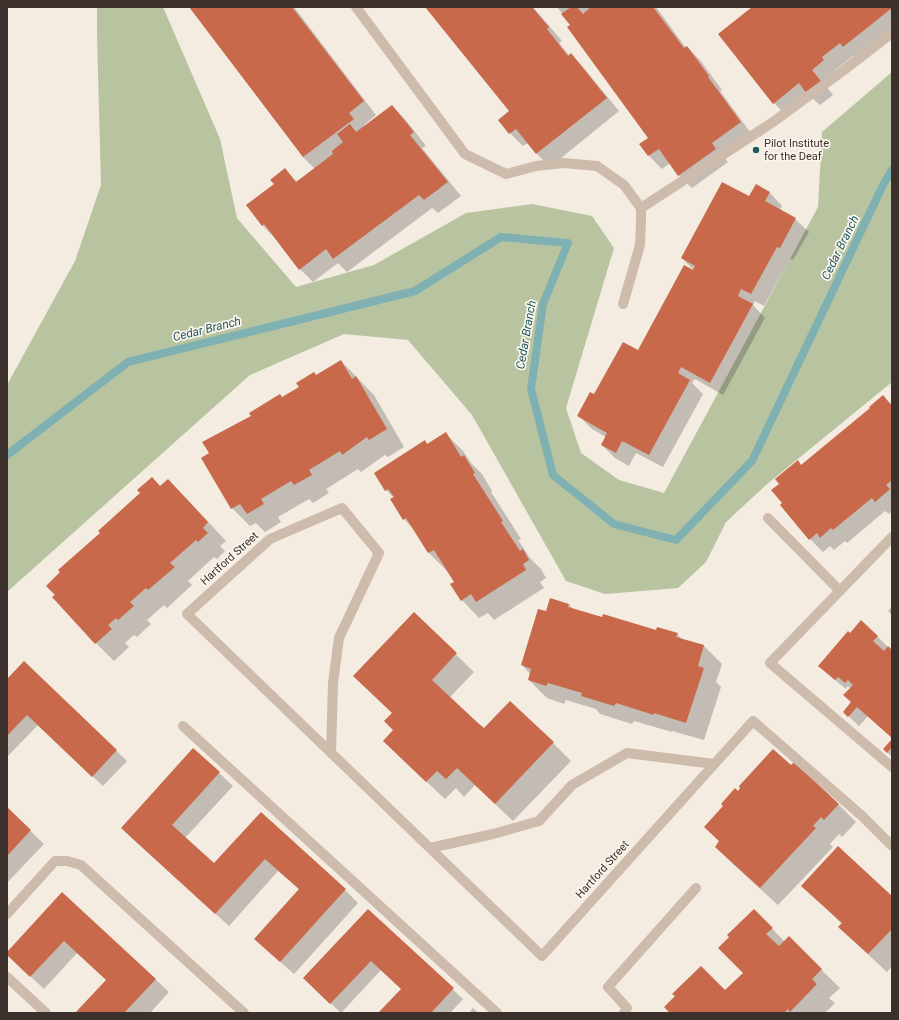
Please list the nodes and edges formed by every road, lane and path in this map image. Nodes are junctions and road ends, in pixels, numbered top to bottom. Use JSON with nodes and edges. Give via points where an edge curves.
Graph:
{"nodes":[{"id":1,"x":356,"y":7,"type":"edge"},
{"id":2,"x":892,"y":33,"type":"edge"},
{"id":3,"x":641,"y":208,"type":"junction"},
{"id":4,"x":623,"y":304,"type":"dead end"},
{"id":5,"x":768,"y":518,"type":"dead end"},
{"id":6,"x":892,"y":537,"type":"edge"},
{"id":7,"x":840,"y":591,"type":"junction"},
{"id":8,"x":183,"y":726,"type":"dead end"},
{"id":9,"x":331,"y":753,"type":"junction"},
{"id":10,"x":714,"y":764,"type":"junction"},
{"id":11,"x":892,"y":767,"type":"edge"},
{"id":12,"x":892,"y":846,"type":"edge"},
{"id":13,"x":430,"y":848,"type":"junction"},
{"id":14,"x":696,"y":888,"type":"dead end"},
{"id":15,"x":7,"y":914,"type":"edge"},
{"id":16,"x":7,"y":977,"type":"edge"},
{"id":17,"x":46,"y":1013,"type":"edge"},
{"id":18,"x":244,"y":1013,"type":"edge"},
{"id":19,"x":497,"y":1013,"type":"edge"},
{"id":20,"x":624,"y":1013,"type":"edge"}],
"edges":[{"from":1,"to":3,"type":"lane","via":[[465,154],[506,174],[536,166],[564,163],[597,166],[624,185]]},
{"from":2,"to":3,"type":"lane","via":[[773,122]]},
{"from":3,"to":4,"type":"lane","via":[[640,245]]},
{"from":5,"to":7,"type":"lane"},
{"from":6,"to":7,"type":"lane"},
{"from":7,"to":11,"type":"lane","via":[[770,663]]},
{"from":8,"to":19,"type":"lane"},
{"from":9,"to":9,"type":"lane","name":"Hartford Street","via":[[187,614],[270,539],[342,508],[379,553],[339,638],[333,683]]},
{"from":9,"to":13,"type":"lane","name":"Hartford Street"},
{"from":10,"to":12,"type":"lane","name":"Hartford Street","via":[[753,720],[861,815]]},
{"from":10,"to":13,"type":"lane","via":[[627,753],[572,785],[539,821]]},
{"from":10,"to":13,"type":"lane","name":"Hartford Street","via":[[542,956]]},
{"from":14,"to":20,"type":"lane","via":[[608,987],[627,1008]]},
{"from":15,"to":18,"type":"lane","via":[[55,861],[81,865]]},
{"from":16,"to":17,"type":"lane"}]}
